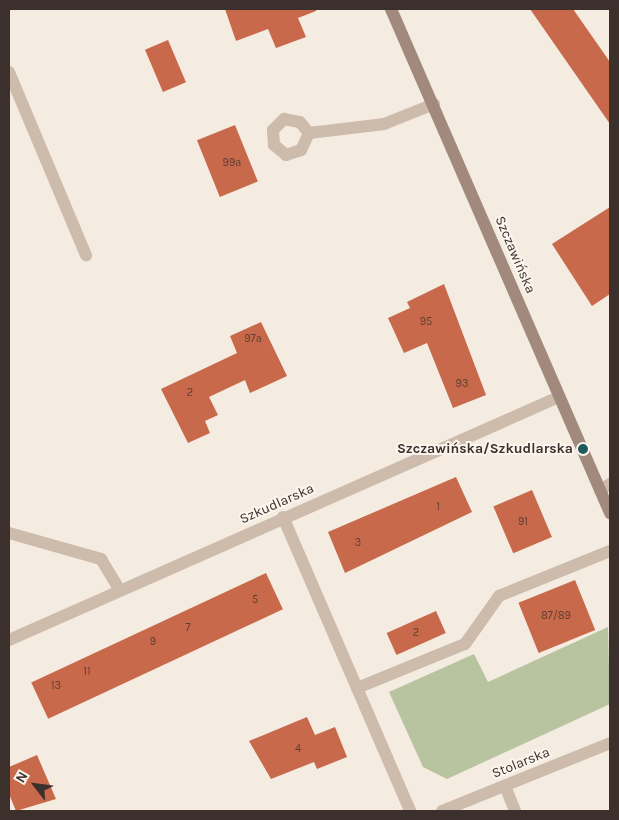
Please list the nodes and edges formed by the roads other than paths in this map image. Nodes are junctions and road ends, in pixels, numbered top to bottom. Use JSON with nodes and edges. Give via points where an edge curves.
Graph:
{"nodes":[{"id":1,"x":391,"y":9,"type":"edge"},
{"id":2,"x":9,"y":72,"type":"edge"},
{"id":3,"x":434,"y":104,"type":"junction"},
{"id":4,"x":309,"y":133,"type":"dead end"},
{"id":5,"x":86,"y":255,"type":"dead end"},
{"id":6,"x":559,"y":397,"type":"junction"},
{"id":7,"x":605,"y":487,"type":"edge"},
{"id":8,"x":610,"y":513,"type":"edge"},
{"id":9,"x":283,"y":517,"type":"junction"},
{"id":10,"x":9,"y":533,"type":"edge"},
{"id":11,"x":610,"y":551,"type":"edge"},
{"id":12,"x":120,"y":591,"type":"junction"},
{"id":13,"x":9,"y":640,"type":"edge"},
{"id":14,"x":357,"y":688,"type":"junction"},
{"id":15,"x":610,"y":742,"type":"edge"},
{"id":16,"x":505,"y":786,"type":"junction"},
{"id":17,"x":410,"y":811,"type":"edge"},
{"id":18,"x":442,"y":811,"type":"edge"},
{"id":19,"x":516,"y":811,"type":"edge"}],
"edges":[{"from":1,"to":3,"type":"street","name":"Szczawińska"},
{"from":2,"to":5,"type":"street"},
{"from":3,"to":4,"type":"street","via":[[384,124]]},
{"from":3,"to":6,"type":"street","name":"Szczawińska"},
{"from":6,"to":7,"type":"street","name":"Szczawińska"},
{"from":6,"to":9,"type":"street","name":"Szkudlarska"},
{"from":7,"to":8,"type":"street","name":"Szczawińska"},
{"from":9,"to":12,"type":"street","name":"Szkudlarska"},
{"from":9,"to":14,"type":"street"},
{"from":10,"to":12,"type":"street","via":[[100,559]]},
{"from":11,"to":14,"type":"street","via":[[498,596],[465,644]]},
{"from":12,"to":13,"type":"street","name":"Szkudlarska"},
{"from":14,"to":17,"type":"street"},
{"from":15,"to":16,"type":"street","name":"Stolarska"},
{"from":16,"to":18,"type":"street","name":"Stolarska"},
{"from":16,"to":19,"type":"street"}]}
